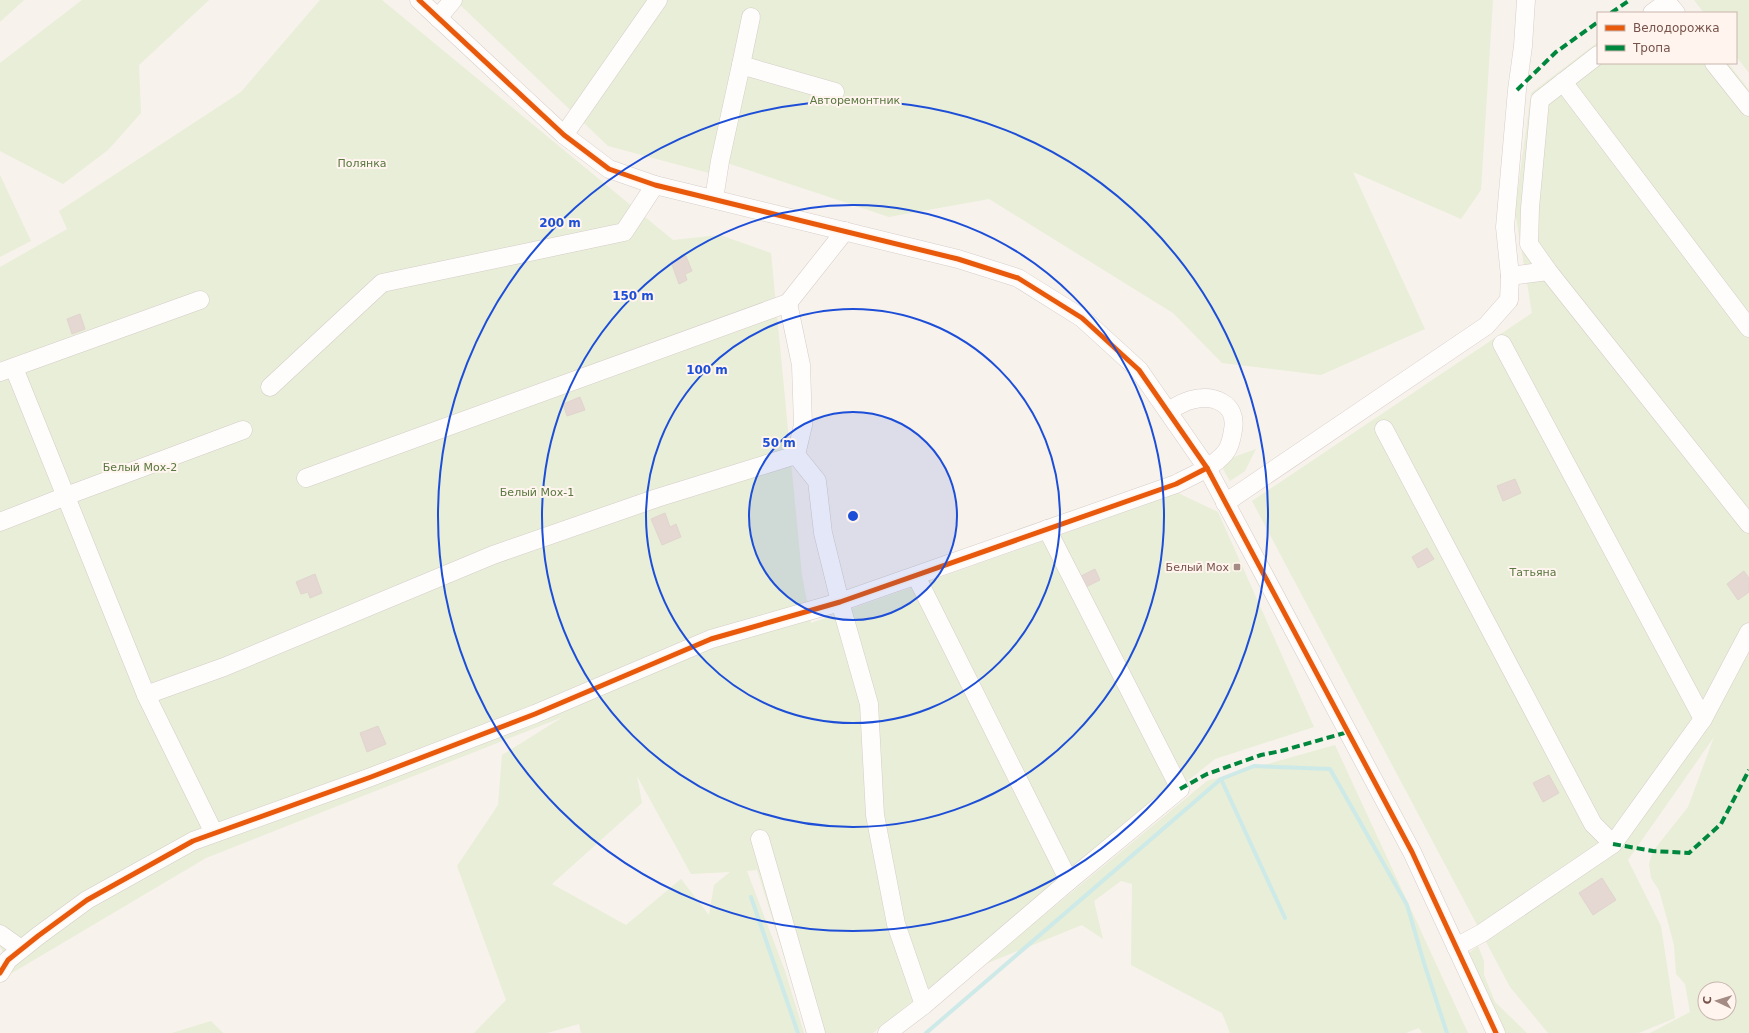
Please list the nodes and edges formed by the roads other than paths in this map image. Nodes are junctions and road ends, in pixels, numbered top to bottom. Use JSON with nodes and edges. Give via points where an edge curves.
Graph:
{"nodes":[{"id":1,"x":419,"y":0,"type":"edge"},
{"id":2,"x":453,"y":0,"type":"edge"},
{"id":3,"x":658,"y":0,"type":"edge"},
{"id":4,"x":1526,"y":0,"type":"edge"},
{"id":5,"x":1653,"y":12,"type":"edge"},
{"id":6,"x":1675,"y":12,"type":"edge"},
{"id":7,"x":751,"y":17,"type":"dead end"},
{"id":8,"x":438,"y":18,"type":"junction"},
{"id":9,"x":1597,"y":56,"type":"edge"},
{"id":10,"x":1715,"y":64,"type":"edge"},
{"id":11,"x":741,"y":65,"type":"junction"},
{"id":12,"x":1562,"y":82,"type":"junction"},
{"id":13,"x":835,"y":92,"type":"dead end"},
{"id":14,"x":1749,"y":107,"type":"edge"},
{"id":15,"x":564,"y":135,"type":"junction"},
{"id":16,"x":655,"y":185,"type":"junction"},
{"id":17,"x":714,"y":199,"type":"junction"},
{"id":18,"x":845,"y":231,"type":"junction"},
{"id":19,"x":1548,"y":271,"type":"junction"},
{"id":20,"x":1510,"y":276,"type":"junction"},
{"id":21,"x":200,"y":300,"type":"dead end"},
{"id":22,"x":788,"y":303,"type":"junction"},
{"id":23,"x":1749,"y":328,"type":"edge"},
{"id":24,"x":1502,"y":344,"type":"dead end"},
{"id":25,"x":7,"y":370,"type":"edge"},
{"id":26,"x":270,"y":388,"type":"dead end"},
{"id":27,"x":1168,"y":411,"type":"junction"},
{"id":28,"x":1384,"y":429,"type":"dead end"},
{"id":29,"x":243,"y":430,"type":"dead end"},
{"id":30,"x":796,"y":455,"type":"junction"},
{"id":31,"x":1207,"y":468,"type":"junction"},
{"id":32,"x":306,"y":478,"type":"dead end"},
{"id":33,"x":66,"y":496,"type":"junction"},
{"id":34,"x":1225,"y":503,"type":"junction"},
{"id":35,"x":0,"y":522,"type":"edge"},
{"id":36,"x":1749,"y":524,"type":"edge"},
{"id":37,"x":1047,"y":529,"type":"junction"},
{"id":38,"x":916,"y":576,"type":"junction"},
{"id":39,"x":840,"y":602,"type":"junction"},
{"id":40,"x":1749,"y":632,"type":"edge"},
{"id":41,"x":146,"y":695,"type":"junction"},
{"id":42,"x":1703,"y":719,"type":"junction"},
{"id":43,"x":214,"y":833,"type":"junction"},
{"id":44,"x":760,"y":839,"type":"dead end"},
{"id":45,"x":1613,"y":844,"type":"junction"},
{"id":46,"x":1069,"y":880,"type":"junction"},
{"id":47,"x":0,"y":934,"type":"edge"},
{"id":48,"x":1456,"y":947,"type":"junction"},
{"id":49,"x":21,"y":950,"type":"junction"},
{"id":50,"x":0,"y":973,"type":"edge"},
{"id":51,"x":924,"y":1005,"type":"junction"},
{"id":52,"x":816,"y":1033,"type":"edge"},
{"id":53,"x":887,"y":1033,"type":"edge"},
{"id":54,"x":1496,"y":1033,"type":"edge"}],
"edges":[{"from":1,"to":8,"type":"street"},
{"from":2,"to":8,"type":"street"},
{"from":3,"to":15,"type":"street"},
{"from":4,"to":20,"type":"street","via":[[1505,227]]},
{"from":5,"to":6,"type":"street","via":[[1667,2]]},
{"from":7,"to":11,"type":"street"},
{"from":8,"to":15,"type":"street"},
{"from":9,"to":12,"type":"street"},
{"from":10,"to":14,"type":"street"},
{"from":11,"to":13,"type":"street"},
{"from":11,"to":17,"type":"street"},
{"from":12,"to":19,"type":"street","via":[[1540,100],[1530,208],[1529,244]]},
{"from":12,"to":23,"type":"street"},
{"from":15,"to":16,"type":"street","via":[[609,170]]},
{"from":16,"to":17,"type":"street"},
{"from":16,"to":26,"type":"street","via":[[624,232],[382,283]]},
{"from":17,"to":18,"type":"street"},
{"from":18,"to":22,"type":"street"},
{"from":18,"to":27,"type":"street","via":[[958,259],[1018,278],[1082,318],[1139,370]]},
{"from":19,"to":20,"type":"street"},
{"from":19,"to":36,"type":"street"},
{"from":20,"to":34,"type":"street","via":[[1509,300],[1486,326]]},
{"from":21,"to":25,"type":"street"},
{"from":22,"to":30,"type":"street","via":[[801,365],[803,425]]},
{"from":22,"to":32,"type":"street"},
{"from":24,"to":42,"type":"street"},
{"from":25,"to":33,"type":"street"},
{"from":27,"to":31,"type":"street"},
{"from":27,"to":31,"type":"street","via":[[1190,400],[1206,398],[1221,401],[1232,410],[1235,421],[1226,452]]},
{"from":28,"to":45,"type":"street","via":[[1594,824]]},
{"from":29,"to":33,"type":"street"},
{"from":30,"to":39,"type":"street","via":[[817,481],[823,533]]},
{"from":30,"to":41,"type":"street","via":[[657,498],[493,555],[224,667]]},
{"from":31,"to":34,"type":"street"},
{"from":31,"to":37,"type":"street","via":[[1176,484]]},
{"from":33,"to":35,"type":"street"},
{"from":33,"to":41,"type":"street"},
{"from":34,"to":48,"type":"street","via":[[1412,852]]},
{"from":37,"to":38,"type":"street"},
{"from":37,"to":46,"type":"street","via":[[1180,789]]},
{"from":38,"to":39,"type":"street"},
{"from":38,"to":46,"type":"street"},
{"from":39,"to":43,"type":"street","via":[[711,638],[535,714],[371,777]]},
{"from":39,"to":51,"type":"street","via":[[869,704],[875,815],[896,924]]},
{"from":40,"to":42,"type":"street"},
{"from":41,"to":43,"type":"street"},
{"from":42,"to":45,"type":"street"},
{"from":43,"to":49,"type":"street","via":[[193,841],[87,900]]},
{"from":44,"to":52,"type":"street"},
{"from":45,"to":48,"type":"street","via":[[1482,933]]},
{"from":46,"to":51,"type":"street"},
{"from":47,"to":49,"type":"street"},
{"from":48,"to":54,"type":"street"},
{"from":49,"to":50,"type":"street","via":[[8,960]]},
{"from":51,"to":53,"type":"street"}]}
